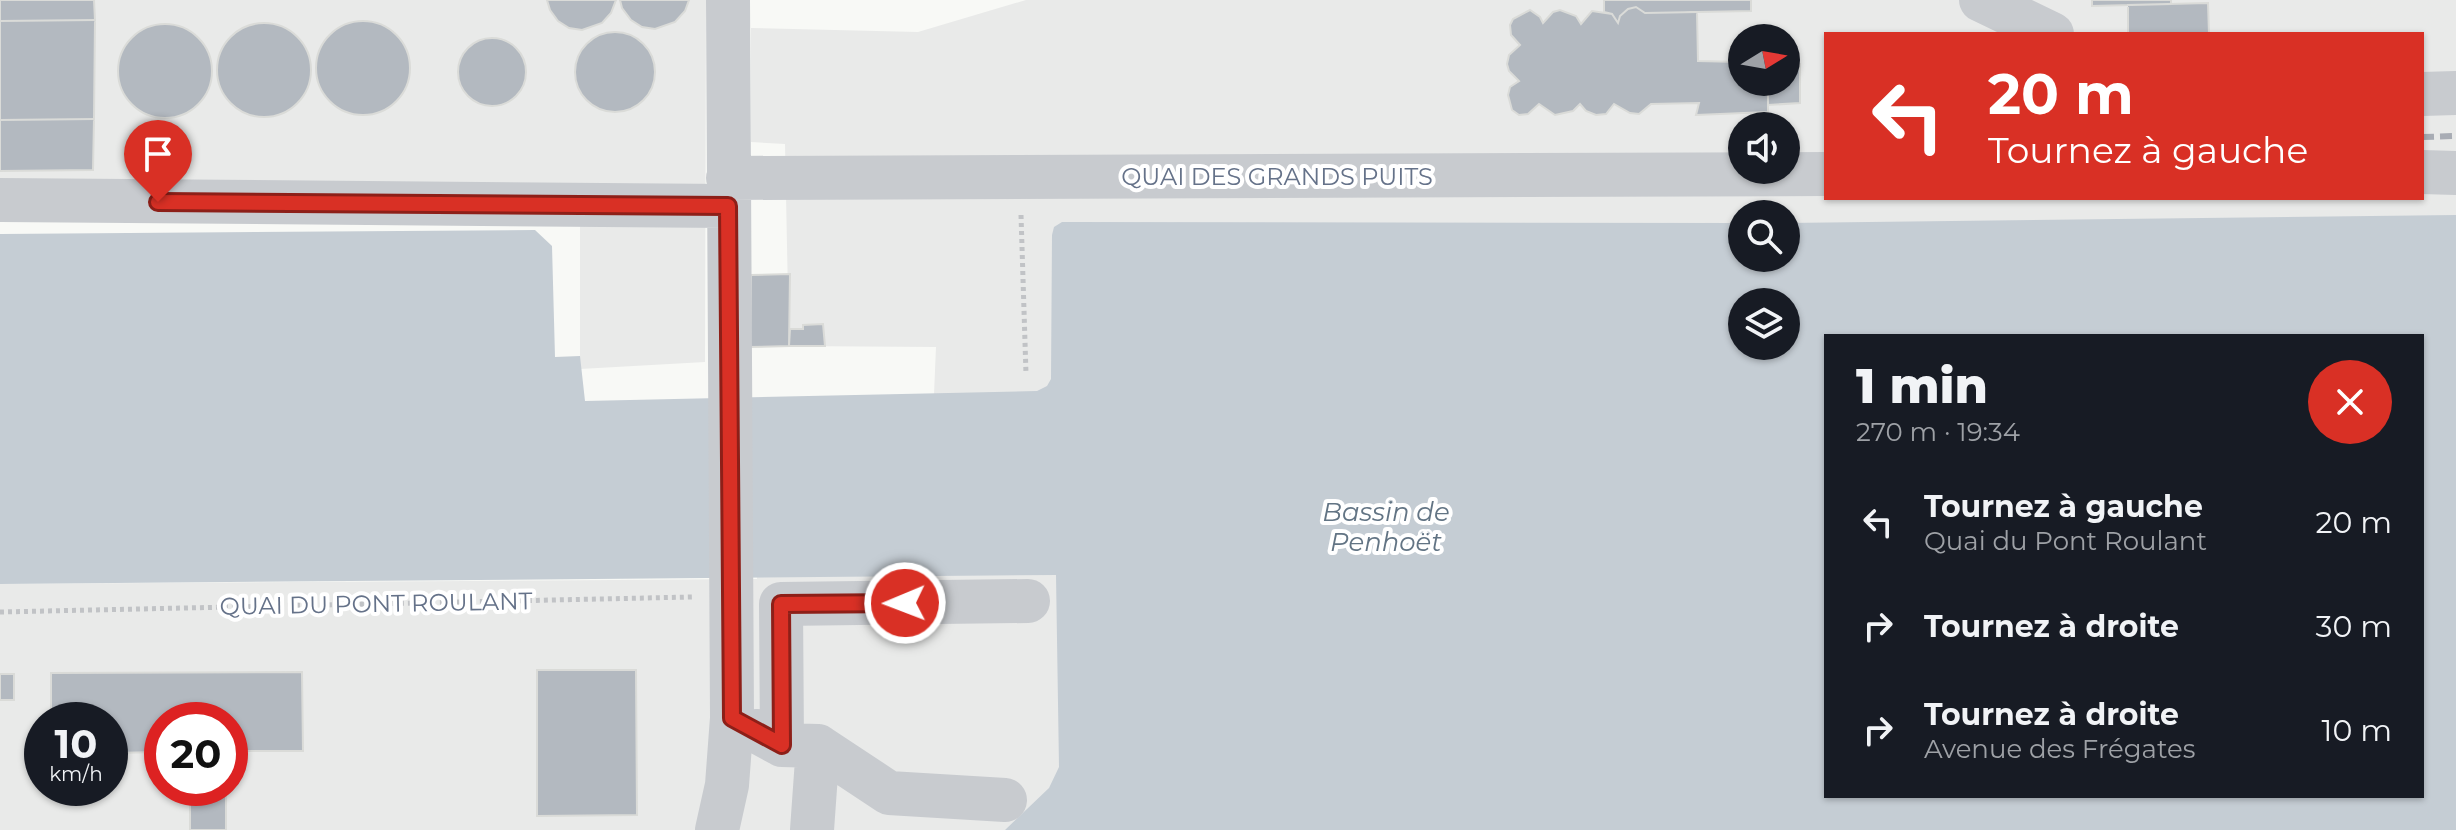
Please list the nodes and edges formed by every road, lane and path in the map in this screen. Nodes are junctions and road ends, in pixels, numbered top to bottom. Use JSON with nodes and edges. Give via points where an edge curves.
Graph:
{"nodes":[{"id":1,"x":728,"y":0,"type":"edge"},
{"id":2,"x":1981,"y":0,"type":"edge"},
{"id":3,"x":2048,"y":32,"type":"edge"},
{"id":4,"x":2456,"y":93,"type":"edge"},
{"id":5,"x":2424,"y":94,"type":"edge"},
{"id":6,"x":2424,"y":172,"type":"edge"},
{"id":7,"x":2456,"y":173,"type":"edge"},
{"id":8,"x":1824,"y":174,"type":"edge"},
{"id":9,"x":1020,"y":177,"type":"junction"},
{"id":10,"x":728,"y":192,"type":"junction"},
{"id":11,"x":0,"y":200,"type":"edge"},
{"id":12,"x":1026,"y":374,"type":"dead end"},
{"id":13,"x":1028,"y":601,"type":"dead end"},
{"id":14,"x":0,"y":612,"type":"edge"},
{"id":15,"x":731,"y":644,"type":"junction"},
{"id":16,"x":732,"y":718,"type":"junction"},
{"id":17,"x":800,"y":745,"type":"junction"},
{"id":18,"x":989,"y":815,"type":"edge"},
{"id":19,"x":717,"y":830,"type":"edge"},
{"id":20,"x":812,"y":830,"type":"edge"}],
"edges":[{"from":1,"to":10,"type":"street"},
{"from":2,"to":3,"type":"street"},
{"from":4,"to":5,"type":"street"},
{"from":6,"to":7,"type":"street"},
{"from":8,"to":9,"type":"street","name":"QUAI DES GRANDS PUITS"},
{"from":9,"to":10,"type":"street","name":"QUAI DES GRANDS PUITS"},
{"from":9,"to":12,"type":"path"},
{"from":10,"to":11,"type":"street","name":"QUAI DES GRANDS PUITS"},
{"from":10,"to":15,"type":"street"},
{"from":13,"to":17,"type":"street","via":[[781,604]]},
{"from":14,"to":15,"type":"path","name":"QUAI DU PONT ROULANT","via":[[691,597]]},
{"from":15,"to":16,"type":"street"},
{"from":16,"to":17,"type":"street"},
{"from":16,"to":19,"type":"street"},
{"from":17,"to":18,"type":"street","via":[[889,793]]},
{"from":17,"to":20,"type":"street"}]}
